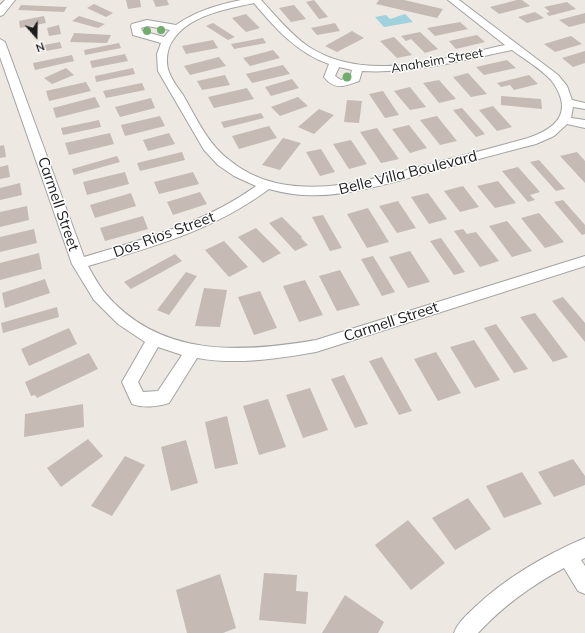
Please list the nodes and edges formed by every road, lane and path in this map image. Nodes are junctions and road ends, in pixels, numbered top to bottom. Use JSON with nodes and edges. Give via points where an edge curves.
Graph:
{"nodes":[{"id":1,"x":6,"y":0,"type":"edge"},
{"id":2,"x":10,"y":0,"type":"edge"},
{"id":3,"x":256,"y":0,"type":"edge"},
{"id":4,"x":452,"y":0,"type":"edge"},
{"id":5,"x":0,"y":13,"type":"edge"},
{"id":6,"x":178,"y":28,"type":"junction"},
{"id":7,"x":166,"y":41,"type":"junction"},
{"id":8,"x":0,"y":42,"type":"edge"},
{"id":9,"x":515,"y":46,"type":"junction"},
{"id":10,"x":335,"y":63,"type":"junction"},
{"id":11,"x":358,"y":68,"type":"junction"},
{"id":12,"x":567,"y":102,"type":"junction"},
{"id":13,"x":585,"y":106,"type":"edge"},
{"id":14,"x":564,"y":120,"type":"junction"},
{"id":15,"x":585,"y":124,"type":"edge"},
{"id":16,"x":266,"y":184,"type":"junction"},
{"id":17,"x":585,"y":261,"type":"edge"},
{"id":18,"x":79,"y":264,"type":"junction"},
{"id":19,"x":154,"y":340,"type":"junction"},
{"id":20,"x":192,"y":352,"type":"junction"},
{"id":21,"x":576,"y":552,"type":"edge"},
{"id":22,"x":585,"y":584,"type":"edge"},
{"id":23,"x":464,"y":633,"type":"edge"}],
"edges":[{"from":1,"to":2,"type":"street"},
{"from":2,"to":5,"type":"street"},
{"from":3,"to":6,"type":"street","name":"Belle Villa Boulevard","via":[[211,10],[192,18]]},
{"from":3,"to":10,"type":"street","name":"Anaheim Street","via":[[295,41]]},
{"from":4,"to":9,"type":"street"},
{"from":6,"to":7,"type":"street","name":"Belle Villa Boulevard"},
{"from":6,"to":7,"type":"street","via":[[147,23],[136,26],[137,33]]},
{"from":7,"to":16,"type":"street","name":"Belle Villa Boulevard","via":[[161,55],[162,70],[208,147],[231,169]]},
{"from":8,"to":18,"type":"street","name":"Carmell Street"},
{"from":9,"to":11,"type":"street","name":"Anaheim Street","via":[[412,68]]},
{"from":9,"to":12,"type":"street","via":[[554,77],[563,89]]},
{"from":10,"to":11,"type":"street","name":"Anaheim Street"},
{"from":10,"to":11,"type":"street","via":[[329,77],[340,84],[355,79]]},
{"from":12,"to":13,"type":"street"},
{"from":12,"to":14,"type":"street"},
{"from":14,"to":15,"type":"street"},
{"from":14,"to":16,"type":"street","name":"Belle Villa Boulevard","via":[[552,132],[532,141],[355,188],[313,192],[289,190]]},
{"from":16,"to":18,"type":"street","name":"Dos Rios Street","via":[[242,202],[205,223]]},
{"from":17,"to":20,"type":"street","name":"Carmell Street","via":[[316,346],[289,352],[261,354]]},
{"from":18,"to":19,"type":"street","name":"Carmell Street","via":[[89,284],[105,304],[133,328]]},
{"from":19,"to":20,"type":"street","name":"Carmell Street"},
{"from":19,"to":20,"type":"street","via":[[130,382],[138,399],[163,398]]},
{"from":21,"to":22,"type":"street"},
{"from":21,"to":23,"type":"street","via":[[535,572],[505,592],[484,610]]}]}
